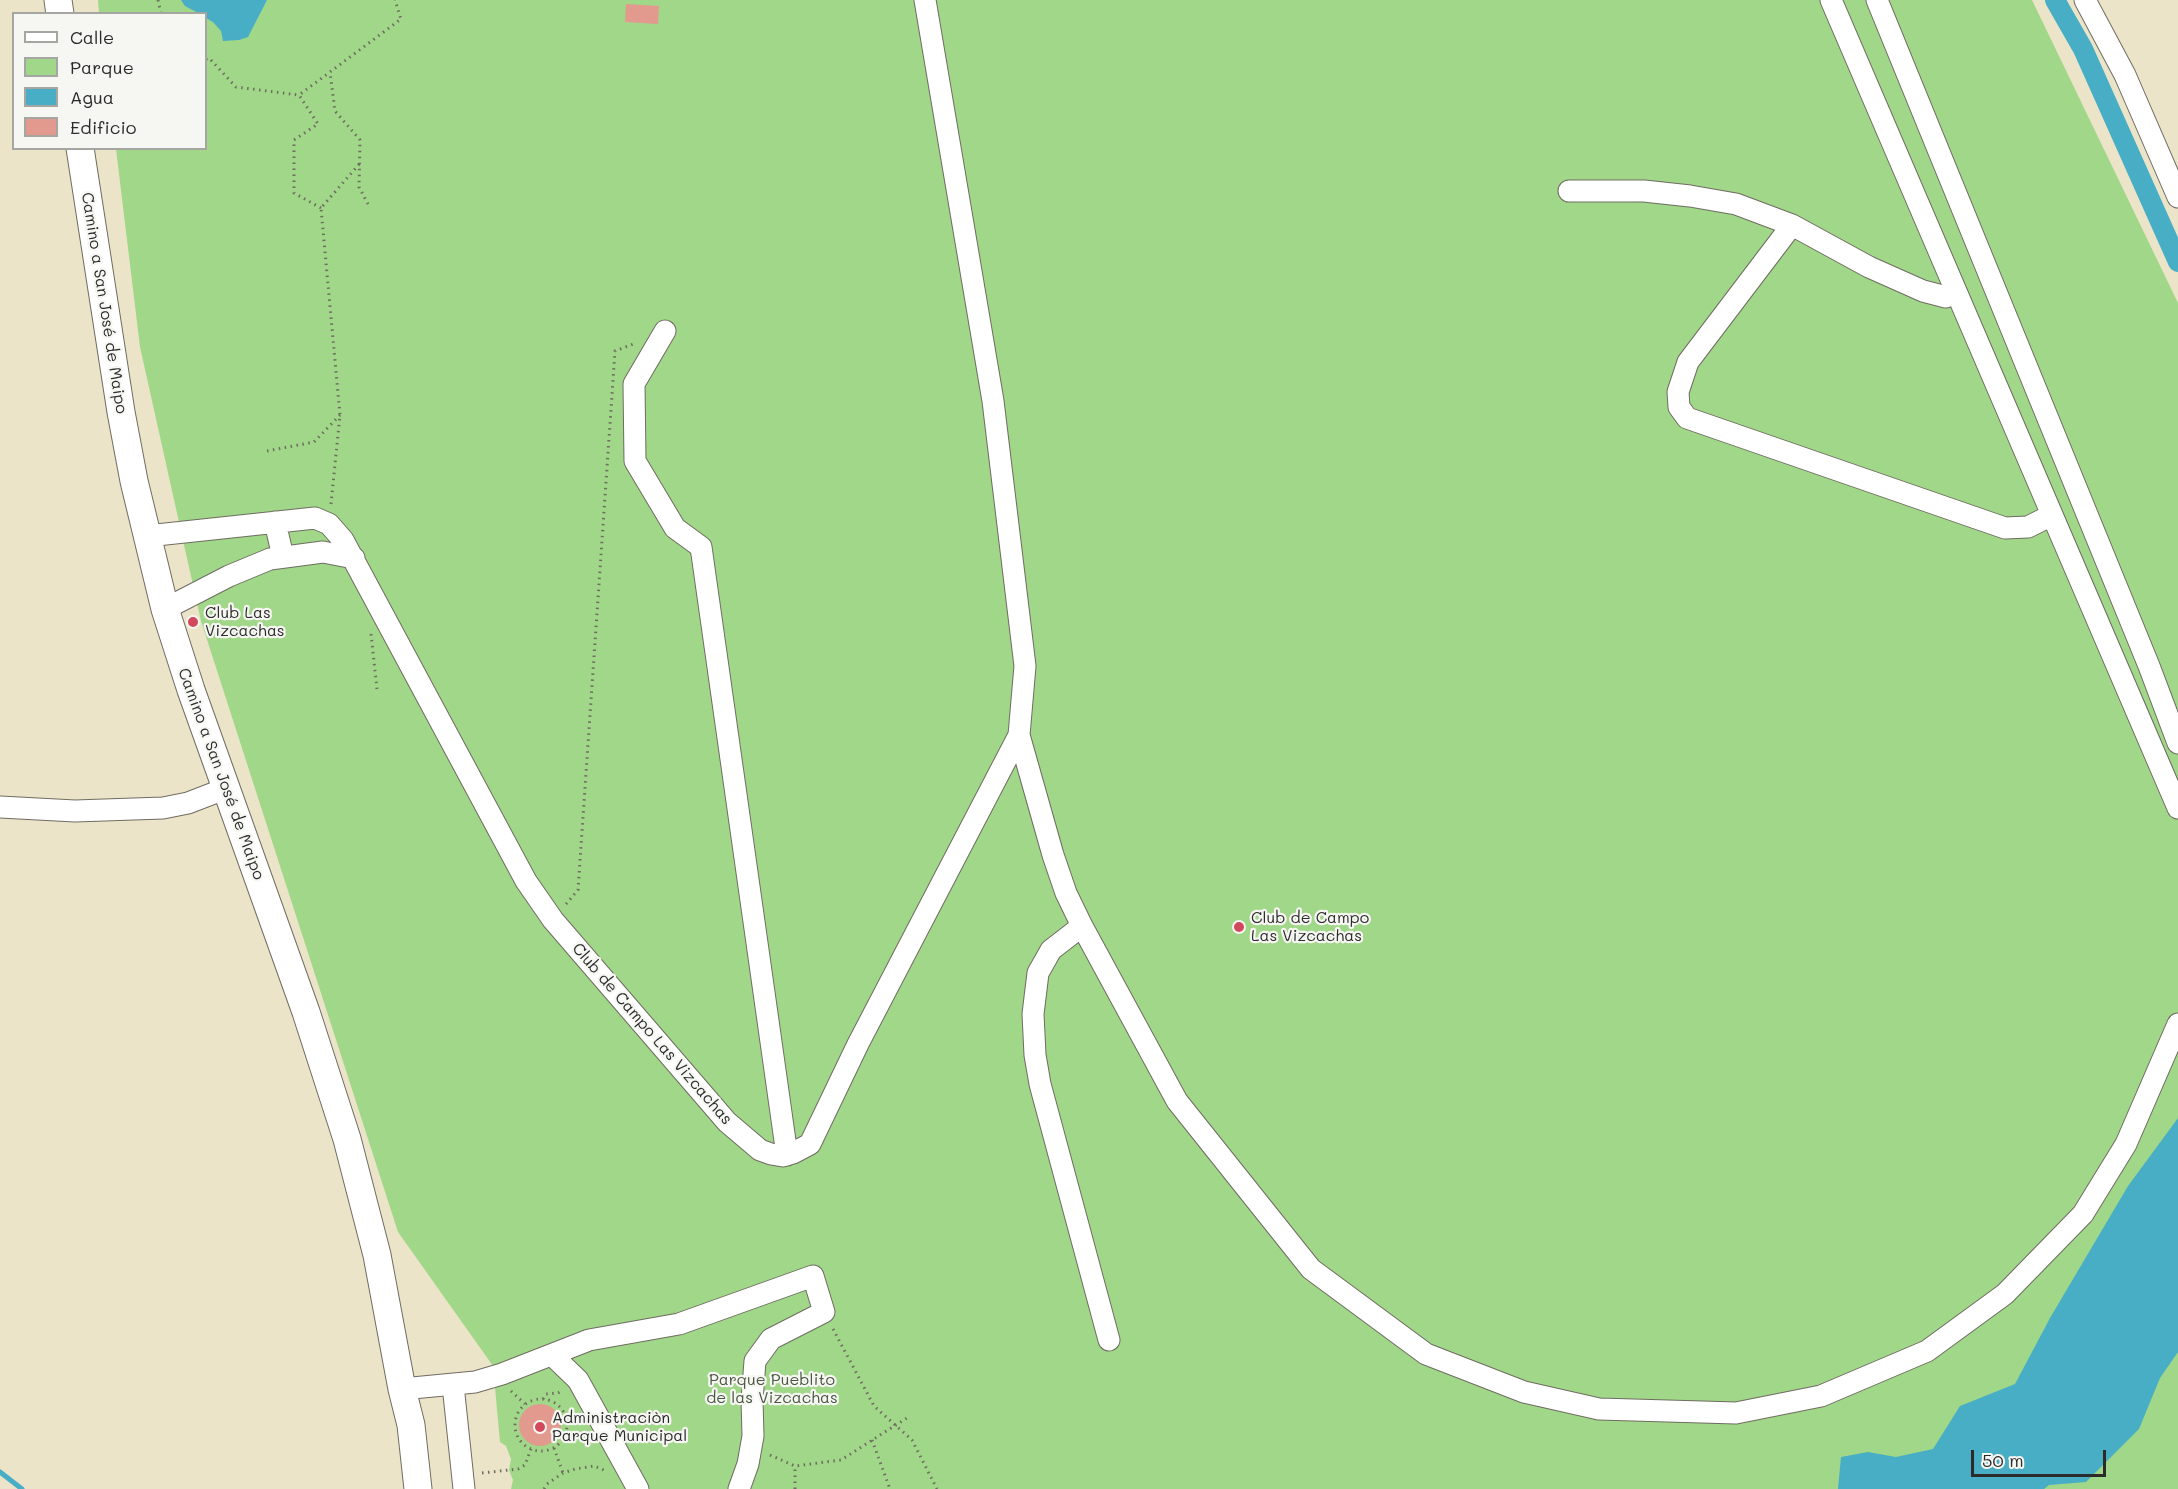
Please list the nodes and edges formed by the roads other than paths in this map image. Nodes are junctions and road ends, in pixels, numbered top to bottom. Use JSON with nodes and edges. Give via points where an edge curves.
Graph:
{"nodes":[{"id":1,"x":925,"y":0,"type":"edge"},
{"id":2,"x":1831,"y":0,"type":"edge"},
{"id":3,"x":1877,"y":0,"type":"edge"},
{"id":4,"x":2085,"y":0,"type":"edge"},
{"id":5,"x":80,"y":150,"type":"edge"},
{"id":6,"x":1569,"y":191,"type":"dead end"},
{"id":7,"x":2178,"y":197,"type":"edge"},
{"id":8,"x":1792,"y":225,"type":"junction"},
{"id":9,"x":1957,"y":293,"type":"junction"},
{"id":10,"x":665,"y":331,"type":"road end"},
{"id":11,"x":2052,"y":515,"type":"junction"},
{"id":12,"x":275,"y":522,"type":"junction"},
{"id":13,"x":147,"y":536,"type":"junction"},
{"id":14,"x":283,"y":557,"type":"junction"},
{"id":15,"x":354,"y":558,"type":"junction"},
{"id":16,"x":165,"y":609,"type":"junction"},
{"id":17,"x":1019,"y":735,"type":"junction"},
{"id":18,"x":2178,"y":743,"type":"edge"},
{"id":19,"x":226,"y":788,"type":"junction"},
{"id":20,"x":0,"y":807,"type":"edge"},
{"id":21,"x":2178,"y":808,"type":"edge"},
{"id":22,"x":1082,"y":926,"type":"junction"},
{"id":23,"x":2178,"y":1024,"type":"edge"},
{"id":24,"x":787,"y":1155,"type":"junction"},
{"id":25,"x":1109,"y":1340,"type":"dead end"},
{"id":26,"x":552,"y":1355,"type":"junction"},
{"id":27,"x":453,"y":1385,"type":"junction"},
{"id":28,"x":402,"y":1389,"type":"junction"},
{"id":29,"x":463,"y":1482,"type":"edge"},
{"id":30,"x":399,"y":1489,"type":"edge"},
{"id":31,"x":418,"y":1489,"type":"edge"},
{"id":32,"x":638,"y":1489,"type":"edge"},
{"id":33,"x":740,"y":1489,"type":"edge"}],
"edges":[{"from":1,"to":17,"type":"lane","via":[[993,401],[1025,666]]},
{"from":2,"to":9,"type":"lane"},
{"from":3,"to":18,"type":"lane"},
{"from":4,"to":7,"type":"lane","via":[[2125,75]]},
{"from":5,"to":13,"type":"main road","name":"Camino a San José de Maipo","via":[[119,401]]},
{"from":6,"to":8,"type":"lane","via":[[1690,195],[1736,204]]},
{"from":8,"to":9,"type":"lane","via":[[1923,291],[1946,297]]},
{"from":8,"to":11,"type":"lane","via":[[1688,362],[1678,392],[1679,407],[1687,418],[2005,528],[2028,527]]},
{"from":9,"to":11,"type":"lane"},
{"from":10,"to":24,"type":"lane","via":[[634,384],[635,461],[675,528],[700,547]]},
{"from":11,"to":21,"type":"lane"},
{"from":12,"to":13,"type":"lane"},
{"from":12,"to":14,"type":"lane"},
{"from":12,"to":15,"type":"lane","name":"Club de Campo Las Vizcachas","via":[[315,518],[329,524]]},
{"from":13,"to":16,"type":"main road","name":"Camino a San José de Maipo"},
{"from":14,"to":15,"type":"lane","via":[[323,552]]},
{"from":14,"to":16,"type":"lane","via":[[229,576]]},
{"from":15,"to":24,"type":"lane","name":"Club de Campo Las Vizcachas","via":[[526,881],[553,920],[727,1122],[760,1150]]},
{"from":16,"to":19,"type":"main road","name":"Camino a San José de Maipo"},
{"from":17,"to":22,"type":"lane","via":[[1053,855]]},
{"from":17,"to":24,"type":"lane","via":[[858,1044],[818,1131],[810,1144]]},
{"from":19,"to":20,"type":"lane","via":[[163,808],[75,811]]},
{"from":19,"to":28,"type":"main road","name":"Camino a San José de Maipo","via":[[347,1139],[377,1255]]},
{"from":22,"to":23,"type":"lane","via":[[1177,1101],[1311,1269],[1426,1354],[1524,1392],[1599,1409],[1736,1413],[1821,1396],[1927,1351],[2005,1294],[2083,1214],[2126,1144]]},
{"from":22,"to":25,"type":"lane","via":[[1051,950],[1038,973],[1033,1014],[1035,1055]]},
{"from":26,"to":27,"type":"lane","via":[[502,1374]]},
{"from":26,"to":32,"type":"lane","via":[[578,1380]]},
{"from":26,"to":33,"type":"lane","via":[[589,1340],[679,1324],[813,1276],[824,1312],[771,1340],[755,1361],[753,1436]]},
{"from":27,"to":28,"type":"lane"},
{"from":27,"to":29,"type":"lane"},
{"from":28,"to":30,"type":"main road","name":"Camino a San José de Maipo"},
{"from":28,"to":31,"type":"main road","name":"Camino a San José de Maipo","via":[[411,1425]]}]}
